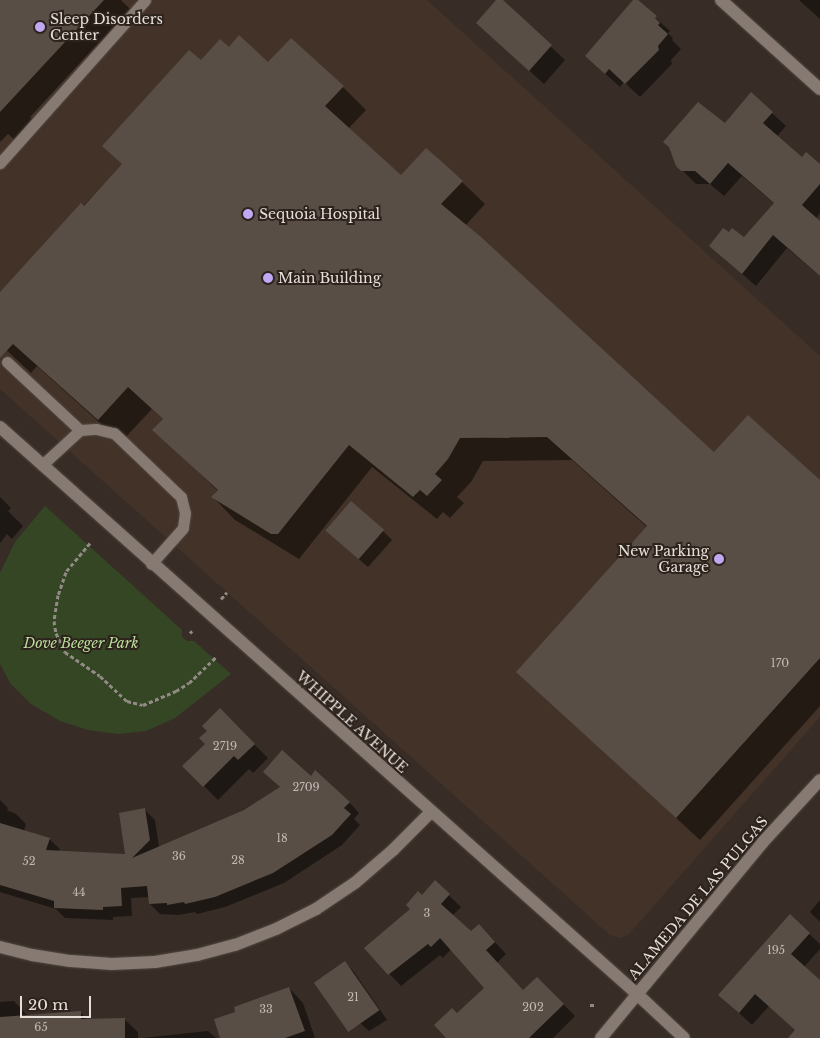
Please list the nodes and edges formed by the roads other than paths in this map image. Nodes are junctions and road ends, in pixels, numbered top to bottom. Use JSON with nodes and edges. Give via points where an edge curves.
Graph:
{"nodes":[{"id":1,"x":145,"y":0,"type":"edge"},
{"id":2,"x":721,"y":0,"type":"edge"},
{"id":3,"x":820,"y":90,"type":"edge"},
{"id":4,"x":0,"y":163,"type":"edge"},
{"id":5,"x":7,"y":362,"type":"dead end"},
{"id":6,"x":0,"y":427,"type":"edge"},
{"id":7,"x":80,"y":430,"type":"junction"},
{"id":8,"x":42,"y":466,"type":"junction"},
{"id":9,"x":151,"y":564,"type":"junction"},
{"id":10,"x":820,"y":780,"type":"edge"},
{"id":11,"x":431,"y":812,"type":"junction"},
{"id":12,"x":0,"y":947,"type":"edge"},
{"id":13,"x":637,"y":994,"type":"junction"},
{"id":14,"x":601,"y":1038,"type":"edge"},
{"id":15,"x":684,"y":1038,"type":"edge"}],
"edges":[{"from":1,"to":4,"type":"lane"},
{"from":2,"to":3,"type":"street"},
{"from":5,"to":7,"type":"lane"},
{"from":6,"to":8,"type":"street","name":"WHIPPLE AVENUE"},
{"from":7,"to":8,"type":"lane"},
{"from":7,"to":9,"type":"lane","via":[[114,433],[181,497],[185,514],[183,528]]},
{"from":8,"to":9,"type":"street","name":"WHIPPLE AVENUE"},
{"from":9,"to":11,"type":"street","name":"WHIPPLE AVENUE"},
{"from":10,"to":13,"type":"street","name":"ALAMEDA DE LAS PULGAS","via":[[763,842]]},
{"from":11,"to":12,"type":"street","via":[[363,876],[316,909],[235,945],[154,962],[112,964],[71,962]]},
{"from":11,"to":13,"type":"street","name":"WHIPPLE AVENUE"},
{"from":13,"to":14,"type":"street","name":"ALAMEDA DE LAS PULGAS"},
{"from":13,"to":15,"type":"street","name":"WHIPPLE AVENUE"}]}
